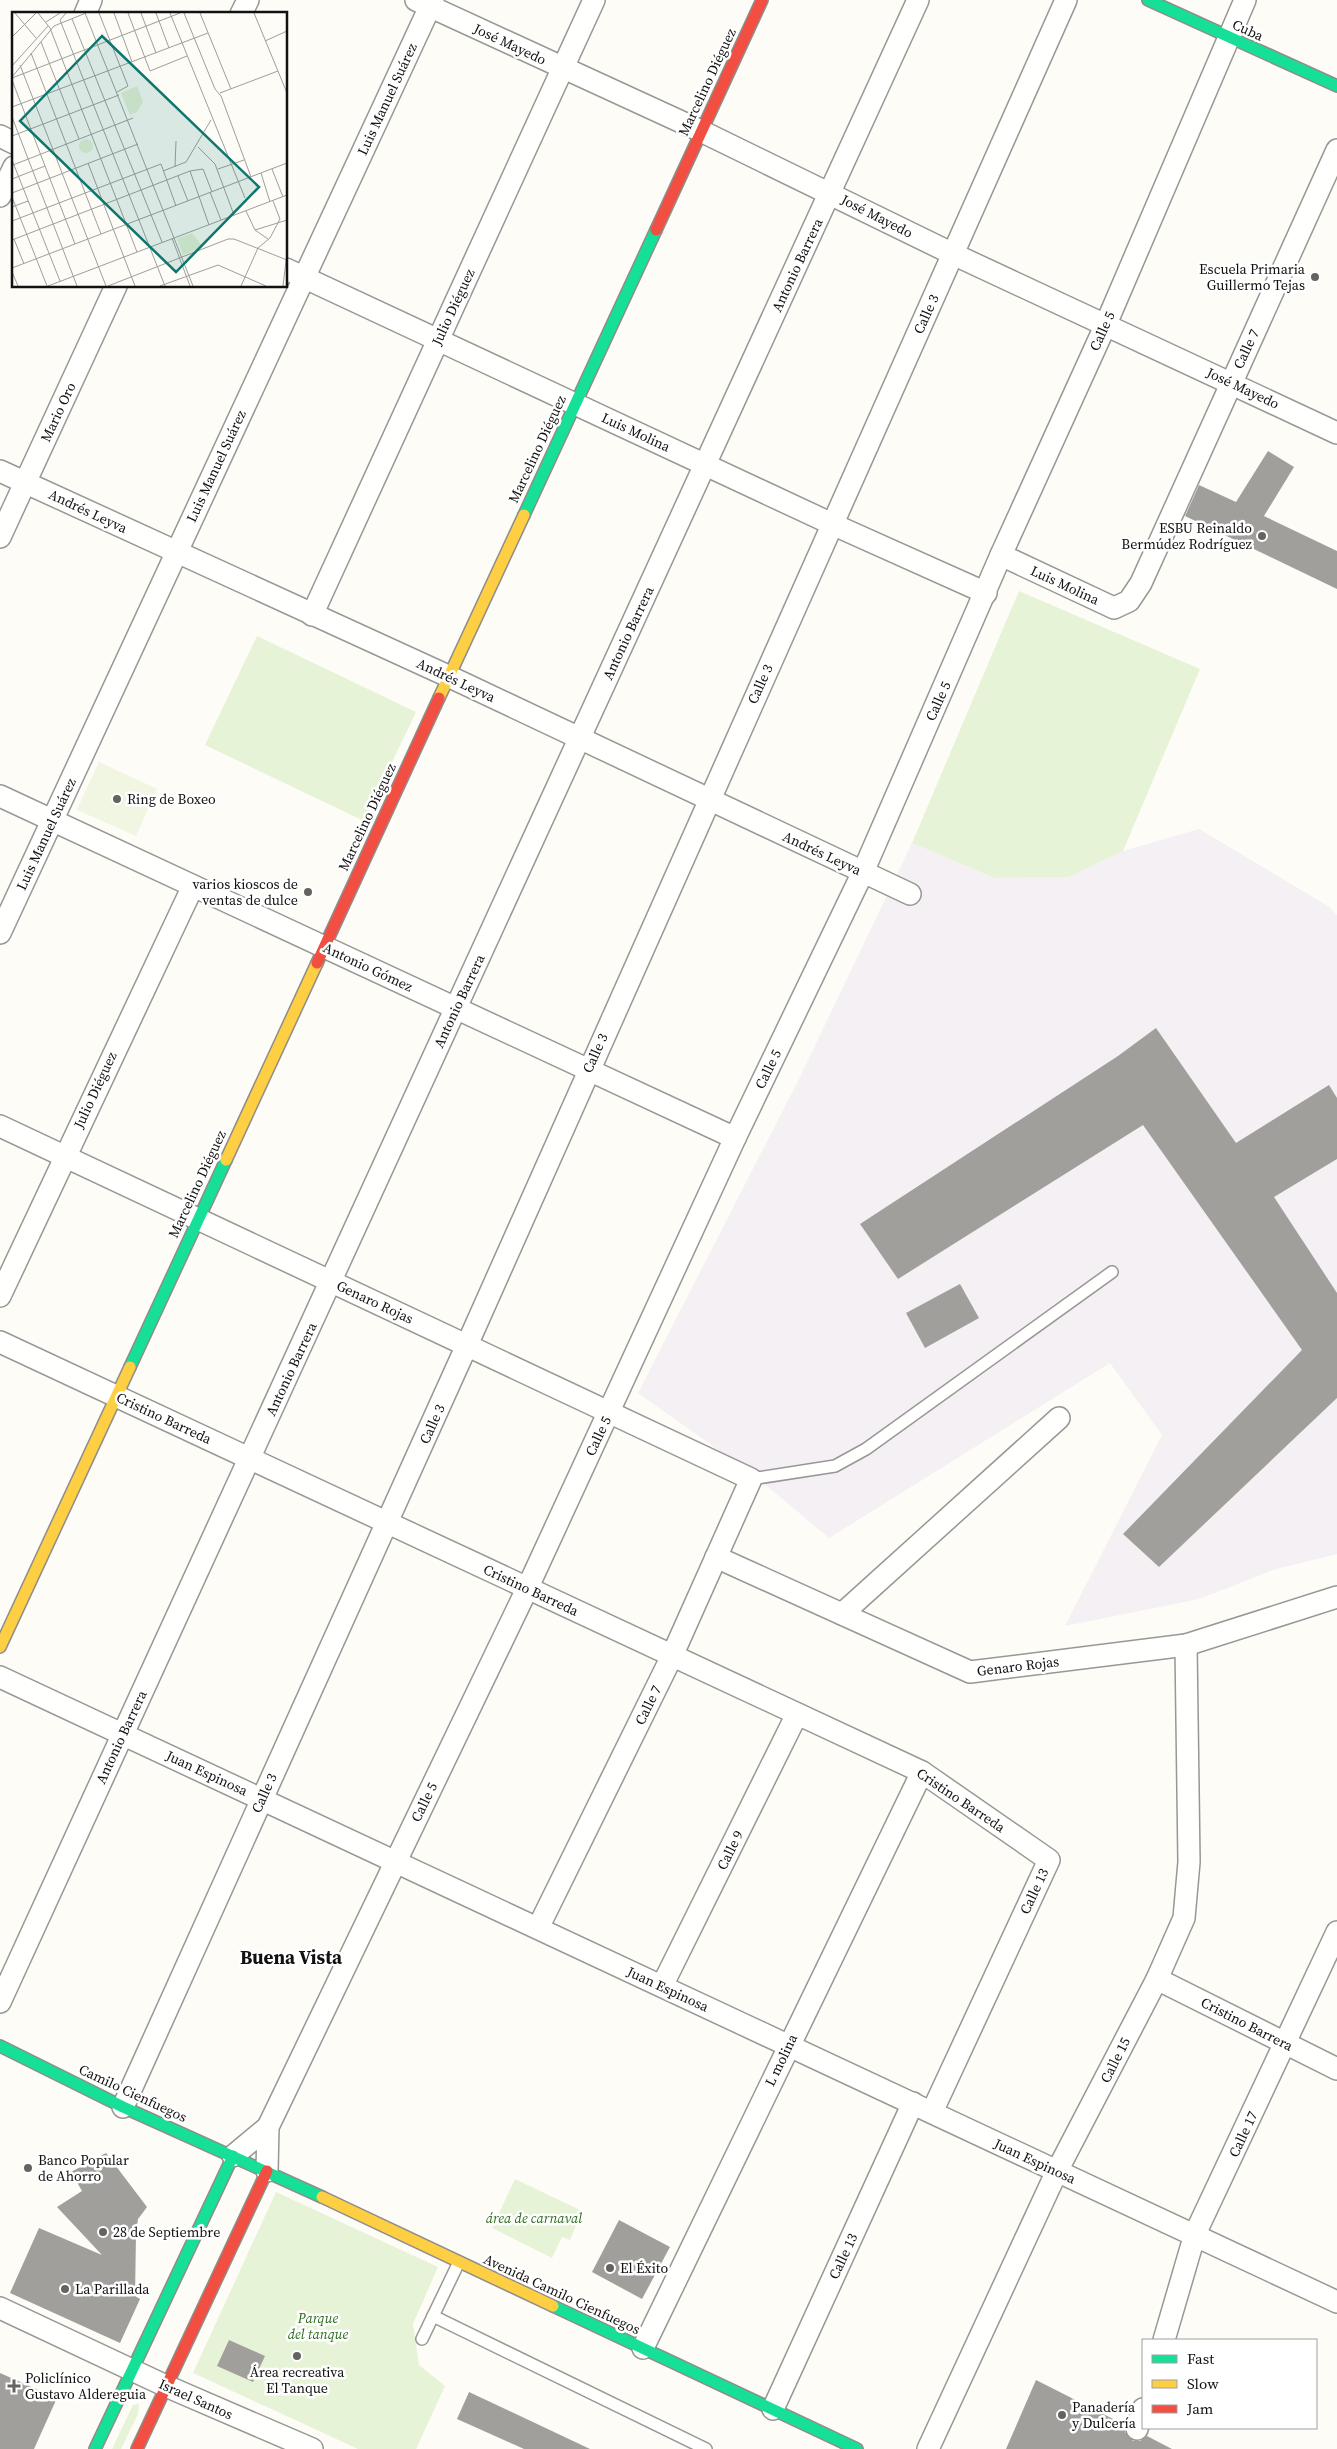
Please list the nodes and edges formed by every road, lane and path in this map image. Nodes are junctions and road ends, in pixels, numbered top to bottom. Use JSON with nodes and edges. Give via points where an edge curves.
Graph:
{"nodes":[{"id":1,"x":91,"y":0,"type":"edge"},
{"id":2,"x":248,"y":0,"type":"edge"},
{"id":3,"x":594,"y":0,"type":"edge"},
{"id":4,"x":762,"y":0,"type":"edge"},
{"id":5,"x":918,"y":0,"type":"edge"},
{"id":6,"x":1066,"y":0,"type":"edge"},
{"id":7,"x":1148,"y":0,"type":"edge"},
{"id":8,"x":1245,"y":0,"type":"edge"},
{"id":9,"x":426,"y":2,"type":"edge"},
{"id":10,"x":86,"y":12,"type":"edge"},
{"id":11,"x":242,"y":12,"type":"edge"},
{"id":12,"x":1228,"y":37,"type":"junction"},
{"id":13,"x":563,"y":68,"type":"junction"},
{"id":14,"x":1337,"y":86,"type":"edge"},
{"id":15,"x":701,"y":131,"type":"junction"},
{"id":16,"x":0,"y":136,"type":"edge"},
{"id":17,"x":12,"y":142,"type":"edge"},
{"id":18,"x":1337,"y":150,"type":"edge"},
{"id":19,"x":12,"y":171,"type":"edge"},
{"id":20,"x":830,"y":192,"type":"junction"},
{"id":21,"x":0,"y":196,"type":"edge"},
{"id":22,"x":954,"y":254,"type":"junction"},
{"id":23,"x":295,"y":273,"type":"edge"},
{"id":24,"x":115,"y":288,"type":"edge"},
{"id":25,"x":1106,"y":324,"type":"junction"},
{"id":26,"x":438,"y":340,"type":"junction"},
{"id":27,"x":1230,"y":382,"type":"junction"},
{"id":28,"x":575,"y":403,"type":"junction"},
{"id":29,"x":1337,"y":433,"type":"edge"},
{"id":30,"x":705,"y":464,"type":"junction"},
{"id":31,"x":0,"y":471,"type":"edge"},
{"id":32,"x":25,"y":483,"type":"junction"},
{"id":33,"x":832,"y":524,"type":"junction"},
{"id":34,"x":0,"y":537,"type":"edge"},
{"id":35,"x":176,"y":552,"type":"junction"},
{"id":36,"x":1001,"y":555,"type":"junction"},
{"id":37,"x":986,"y":593,"type":"junction"},
{"id":38,"x":1129,"y":601,"type":"joint"},
{"id":39,"x":312,"y":615,"type":"junction"},
{"id":40,"x":448,"y":676,"type":"junction"},
{"id":41,"x":579,"y":739,"type":"junction"},
{"id":42,"x":0,"y":796,"type":"edge"},
{"id":43,"x":709,"y":799,"type":"junction"},
{"id":44,"x":52,"y":820,"type":"junction"},
{"id":45,"x":863,"y":872,"type":"junction"},
{"id":46,"x":193,"y":886,"type":"junction"},
{"id":47,"x":910,"y":894,"type":"dead end"},
{"id":48,"x":0,"y":933,"type":"edge"},
{"id":49,"x":324,"y":946,"type":"junction"},
{"id":50,"x":456,"y":1008,"type":"junction"},
{"id":51,"x":588,"y":1068,"type":"junction"},
{"id":52,"x":0,"y":1126,"type":"edge"},
{"id":53,"x":735,"y":1138,"type":"junction"},
{"id":54,"x":64,"y":1156,"type":"junction"},
{"id":55,"x":197,"y":1219,"type":"junction"},
{"id":56,"x":1112,"y":1272,"type":"dead end"},
{"id":57,"x":331,"y":1281,"type":"junction"},
{"id":58,"x":0,"y":1296,"type":"edge"},
{"id":59,"x":0,"y":1342,"type":"edge"},
{"id":60,"x":467,"y":1345,"type":"junction"},
{"id":61,"x":117,"y":1396,"type":"junction"},
{"id":62,"x":609,"y":1413,"type":"junction"},
{"id":63,"x":1059,"y":1418,"type":"dead end"},
{"id":64,"x":250,"y":1458,"type":"junction"},
{"id":65,"x":750,"y":1479,"type":"junction"},
{"id":66,"x":387,"y":1522,"type":"junction"},
{"id":67,"x":716,"y":1557,"type":"junction"},
{"id":68,"x":527,"y":1589,"type":"junction"},
{"id":69,"x":1337,"y":1597,"type":"edge"},
{"id":70,"x":842,"y":1614,"type":"junction"},
{"id":71,"x":1186,"y":1645,"type":"junction"},
{"id":72,"x":0,"y":1647,"type":"edge"},
{"id":73,"x":672,"y":1656,"type":"junction"},
{"id":74,"x":0,"y":1676,"type":"edge"},
{"id":75,"x":797,"y":1714,"type":"junction"},
{"id":76,"x":123,"y":1734,"type":"junction"},
{"id":77,"x":922,"y":1772,"type":"junction"},
{"id":78,"x":261,"y":1798,"type":"junction"},
{"id":79,"x":1049,"y":1860,"type":"joint"},
{"id":80,"x":394,"y":1862,"type":"junction"},
{"id":81,"x":538,"y":1928,"type":"junction"},
{"id":82,"x":1337,"y":1932,"type":"edge"},
{"id":83,"x":1157,"y":1979,"type":"junction"},
{"id":84,"x":662,"y":1986,"type":"junction"},
{"id":85,"x":0,"y":2002,"type":"edge"},
{"id":86,"x":1286,"y":2043,"type":"junction"},
{"id":87,"x":788,"y":2045,"type":"junction"},
{"id":88,"x":0,"y":2046,"type":"edge"},
{"id":89,"x":1337,"y":2069,"type":"edge"},
{"id":90,"x":124,"y":2107,"type":"junction"},
{"id":91,"x":922,"y":2108,"type":"junction"},
{"id":92,"x":268,"y":2127,"type":"junction"},
{"id":93,"x":233,"y":2156,"type":"junction"},
{"id":94,"x":261,"y":2168,"type":"junction"},
{"id":95,"x":1057,"y":2171,"type":"junction"},
{"id":96,"x":1195,"y":2234,"type":"junction"},
{"id":97,"x":460,"y":2262,"type":"junction"},
{"id":98,"x":1337,"y":2302,"type":"edge"},
{"id":99,"x":0,"y":2308,"type":"edge"},
{"id":100,"x":434,"y":2316,"type":"junction"},
{"id":101,"x":422,"y":2339,"type":"dead end"},
{"id":102,"x":1164,"y":2339,"type":"edge"},
{"id":103,"x":643,"y":2348,"type":"junction"},
{"id":104,"x":131,"y":2370,"type":"junction"},
{"id":105,"x":166,"y":2386,"type":"junction"},
{"id":106,"x":773,"y":2410,"type":"junction"},
{"id":107,"x":1142,"y":2412,"type":"edge"},
{"id":108,"x":1137,"y":2429,"type":"dead end"},
{"id":109,"x":95,"y":2449,"type":"edge"},
{"id":110,"x":137,"y":2449,"type":"edge"},
{"id":111,"x":312,"y":2449,"type":"edge"},
{"id":112,"x":706,"y":2449,"type":"edge"},
{"id":113,"x":857,"y":2449,"type":"edge"},
{"id":114,"x":928,"y":2449,"type":"edge"}],
"edges":[{"from":1,"to":10,"type":"street"},
{"from":2,"to":11,"type":"street"},
{"from":3,"to":13,"type":"street","name":"Julio Diéguez"},
{"from":4,"to":15,"type":"street","name":"Marcelino Diéguez"},
{"from":5,"to":20,"type":"street","name":"Antonio Barrera"},
{"from":6,"to":22,"type":"street","name":"Calle 3"},
{"from":7,"to":12,"type":"street","name":"Cuba"},
{"from":8,"to":12,"type":"street","name":"Calle 5"},
{"from":9,"to":13,"type":"street","name":"José Mayedo"},
{"from":9,"to":23,"type":"street","name":"Luis Manuel Suárez"},
{"from":12,"to":14,"type":"street","name":"Cuba"},
{"from":12,"to":25,"type":"street","name":"Calle 5"},
{"from":13,"to":15,"type":"street","name":"José Mayedo"},
{"from":13,"to":26,"type":"street","name":"Julio Diéguez"},
{"from":15,"to":20,"type":"street","name":"José Mayedo"},
{"from":15,"to":28,"type":"street","name":"Marcelino Diéguez"},
{"from":16,"to":17,"type":"street"},
{"from":18,"to":27,"type":"street","name":"Calle 7"},
{"from":19,"to":21,"type":"street"},
{"from":20,"to":22,"type":"street","name":"José Mayedo"},
{"from":20,"to":30,"type":"street","name":"Antonio Barrera"},
{"from":22,"to":25,"type":"street","name":"José Mayedo"},
{"from":22,"to":33,"type":"street","name":"Calle 3"},
{"from":23,"to":26,"type":"street","name":"Luis Molina"},
{"from":23,"to":35,"type":"street","name":"Luis Manuel Suárez"},
{"from":24,"to":32,"type":"street","name":"Mario Oro"},
{"from":25,"to":27,"type":"street","name":"José Mayedo"},
{"from":25,"to":36,"type":"street","name":"Calle 5"},
{"from":26,"to":28,"type":"street","name":"Luis Molina"},
{"from":26,"to":39,"type":"street","name":"Julio Diéguez"},
{"from":27,"to":29,"type":"street","name":"José Mayedo"},
{"from":27,"to":38,"type":"street","name":"Calle 7","via":[[1141,583]]},
{"from":28,"to":30,"type":"street","name":"Luis Molina"},
{"from":28,"to":40,"type":"street","name":"Marcelino Diéguez"},
{"from":30,"to":33,"type":"street","name":"Luis Molina"},
{"from":30,"to":41,"type":"street","name":"Antonio Barrera"},
{"from":31,"to":32,"type":"street","name":"Andrés Leyva"},
{"from":32,"to":34,"type":"street","name":"Mario Oro"},
{"from":32,"to":35,"type":"street","name":"Andrés Leyva"},
{"from":33,"to":37,"type":"street","name":"Luis Molina"},
{"from":33,"to":43,"type":"street","name":"Calle 3"},
{"from":35,"to":39,"type":"street","name":"Andrés Leyva"},
{"from":35,"to":44,"type":"street","name":"Luis Manuel Suárez"},
{"from":36,"to":37,"type":"street","name":"Calle 5"},
{"from":36,"to":38,"type":"street","name":"Luis Molina","via":[[1114,608]]},
{"from":37,"to":45,"type":"street","name":"Calle 5"},
{"from":39,"to":40,"type":"street","name":"Andrés Leyva"},
{"from":40,"to":41,"type":"street","name":"Andrés Leyva"},
{"from":40,"to":49,"type":"street","name":"Marcelino Diéguez"},
{"from":41,"to":43,"type":"street","name":"Andrés Leyva"},
{"from":41,"to":50,"type":"street","name":"Antonio Barrera"},
{"from":42,"to":44,"type":"street","name":"Antonio Gómez"},
{"from":43,"to":45,"type":"street","name":"Andrés Leyva"},
{"from":43,"to":51,"type":"street","name":"Calle 3"},
{"from":44,"to":46,"type":"street","name":"Antonio Gómez"},
{"from":44,"to":48,"type":"street","name":"Luis Manuel Suárez"},
{"from":45,"to":47,"type":"street","name":"Andrés Leyva"},
{"from":45,"to":53,"type":"street","name":"Calle 5"},
{"from":46,"to":49,"type":"street","name":"Antonio Gómez"},
{"from":46,"to":54,"type":"street","name":"Julio Diéguez"},
{"from":49,"to":50,"type":"street","name":"Antonio Gómez"},
{"from":49,"to":55,"type":"street","name":"Marcelino Diéguez"},
{"from":50,"to":51,"type":"street","name":"Antonio Gómez"},
{"from":50,"to":57,"type":"street","name":"Antonio Barrera"},
{"from":51,"to":53,"type":"street","name":"Antonio Gómez"},
{"from":51,"to":60,"type":"street","name":"Calle 3"},
{"from":52,"to":54,"type":"street","name":"Genaro Rojas"},
{"from":53,"to":62,"type":"street","name":"Calle 5"},
{"from":54,"to":55,"type":"street","name":"Genaro Rojas"},
{"from":54,"to":58,"type":"street","name":"Julio Diéguez"},
{"from":55,"to":57,"type":"street","name":"Genaro Rojas"},
{"from":55,"to":61,"type":"street","name":"Marcelino Diéguez"},
{"from":56,"to":65,"type":"lane","via":[[866,1449],[835,1466]]},
{"from":57,"to":60,"type":"street","name":"Genaro Rojas"},
{"from":57,"to":64,"type":"street","name":"Antonio Barrera"},
{"from":59,"to":61,"type":"street","name":"Cristino Barreda"},
{"from":60,"to":62,"type":"street","name":"Genaro Rojas"},
{"from":60,"to":66,"type":"street","name":"Calle 3"},
{"from":61,"to":64,"type":"street","name":"Cristino Barreda"},
{"from":61,"to":72,"type":"street","name":"Marcelino Diéguez"},
{"from":62,"to":65,"type":"street","name":"Genaro Rojas"},
{"from":62,"to":68,"type":"street","name":"Calle 5"},
{"from":63,"to":70,"type":"street"},
{"from":64,"to":66,"type":"street","name":"Cristino Barreda"},
{"from":64,"to":76,"type":"street","name":"Antonio Barrera"},
{"from":65,"to":67,"type":"street","name":"Calle 7"},
{"from":66,"to":68,"type":"street","name":"Cristino Barreda"},
{"from":66,"to":78,"type":"street","name":"Calle 3"},
{"from":67,"to":70,"type":"street","name":"Genaro Rojas"},
{"from":67,"to":73,"type":"street","name":"Calle 7"},
{"from":68,"to":73,"type":"street","name":"Cristino Barreda"},
{"from":68,"to":80,"type":"street","name":"Calle 5"},
{"from":69,"to":71,"type":"street","name":"Genaro Rojas"},
{"from":70,"to":71,"type":"street","name":"Genaro Rojas","via":[[970,1672]]},
{"from":71,"to":83,"type":"street","name":"Calle 15","via":[[1189,1862],[1184,1918]]},
{"from":73,"to":75,"type":"street","name":"Cristino Barreda"},
{"from":73,"to":81,"type":"street","name":"Calle 7"},
{"from":74,"to":76,"type":"street","name":"Juan Espinosa"},
{"from":75,"to":77,"type":"street","name":"Cristino Barreda"},
{"from":75,"to":84,"type":"street","name":"Calle 9"},
{"from":76,"to":78,"type":"street","name":"Juan Espinosa"},
{"from":76,"to":85,"type":"street","name":"Antonio Barrera"},
{"from":77,"to":79,"type":"street","name":"Cristino Barreda"},
{"from":77,"to":87,"type":"street","name":"L molina"},
{"from":78,"to":80,"type":"street","name":"Juan Espinosa"},
{"from":78,"to":90,"type":"street","name":"Calle 3"},
{"from":79,"to":91,"type":"street","name":"Calle 13"},
{"from":80,"to":81,"type":"street","name":"Juan Espinosa"},
{"from":80,"to":92,"type":"street","name":"Calle 5"},
{"from":81,"to":84,"type":"street","name":"Juan Espinosa"},
{"from":82,"to":86,"type":"street","name":"Calle 17"},
{"from":83,"to":86,"type":"street","name":"Cristino Barrera"},
{"from":83,"to":95,"type":"street","name":"Calle 15"},
{"from":84,"to":87,"type":"street","name":"Juan Espinosa"},
{"from":86,"to":89,"type":"street","name":"Cristino Barrera"},
{"from":86,"to":96,"type":"street","name":"Calle 17"},
{"from":87,"to":91,"type":"street","name":"Juan Espinosa"},
{"from":87,"to":103,"type":"street","name":"L molina"},
{"from":88,"to":90,"type":"street","name":"Camilo Cienfuegos"},
{"from":90,"to":93,"type":"street","name":"Camilo Cienfuegos"},
{"from":91,"to":95,"type":"street","name":"Juan Espinosa"},
{"from":91,"to":106,"type":"street","name":"Calle 13"},
{"from":92,"to":93,"type":"street","name":"Calle 5"},
{"from":92,"to":94,"type":"street","name":"Calle 5"},
{"from":93,"to":94,"type":"street","name":"Camilo Cienfuegos"},
{"from":93,"to":104,"type":"street"},
{"from":94,"to":97,"type":"street","name":"Avenida Camilo Cienfuegos"},
{"from":94,"to":105,"type":"street"},
{"from":95,"to":96,"type":"street","name":"Juan Espinosa"},
{"from":95,"to":114,"type":"street","name":"Calle 15"},
{"from":96,"to":98,"type":"street","name":"Juan Espinosa"},
{"from":96,"to":102,"type":"street","name":"Calle 17"},
{"from":97,"to":100,"type":"lane"},
{"from":97,"to":103,"type":"street","name":"Avenida Camilo Cienfuegos"},
{"from":99,"to":104,"type":"street","name":"Israel Santos"},
{"from":100,"to":101,"type":"lane"},
{"from":100,"to":112,"type":"lane"},
{"from":103,"to":106,"type":"street","name":"Avenida Camilo Cienfuegos"},
{"from":104,"to":105,"type":"street","name":"Israel Santos"},
{"from":104,"to":109,"type":"street"},
{"from":105,"to":110,"type":"street"},
{"from":105,"to":111,"type":"street","name":"Israel Santos"},
{"from":106,"to":113,"type":"street","name":"Avenida Camilo Cienfuegos"},
{"from":107,"to":108,"type":"street"}]}
